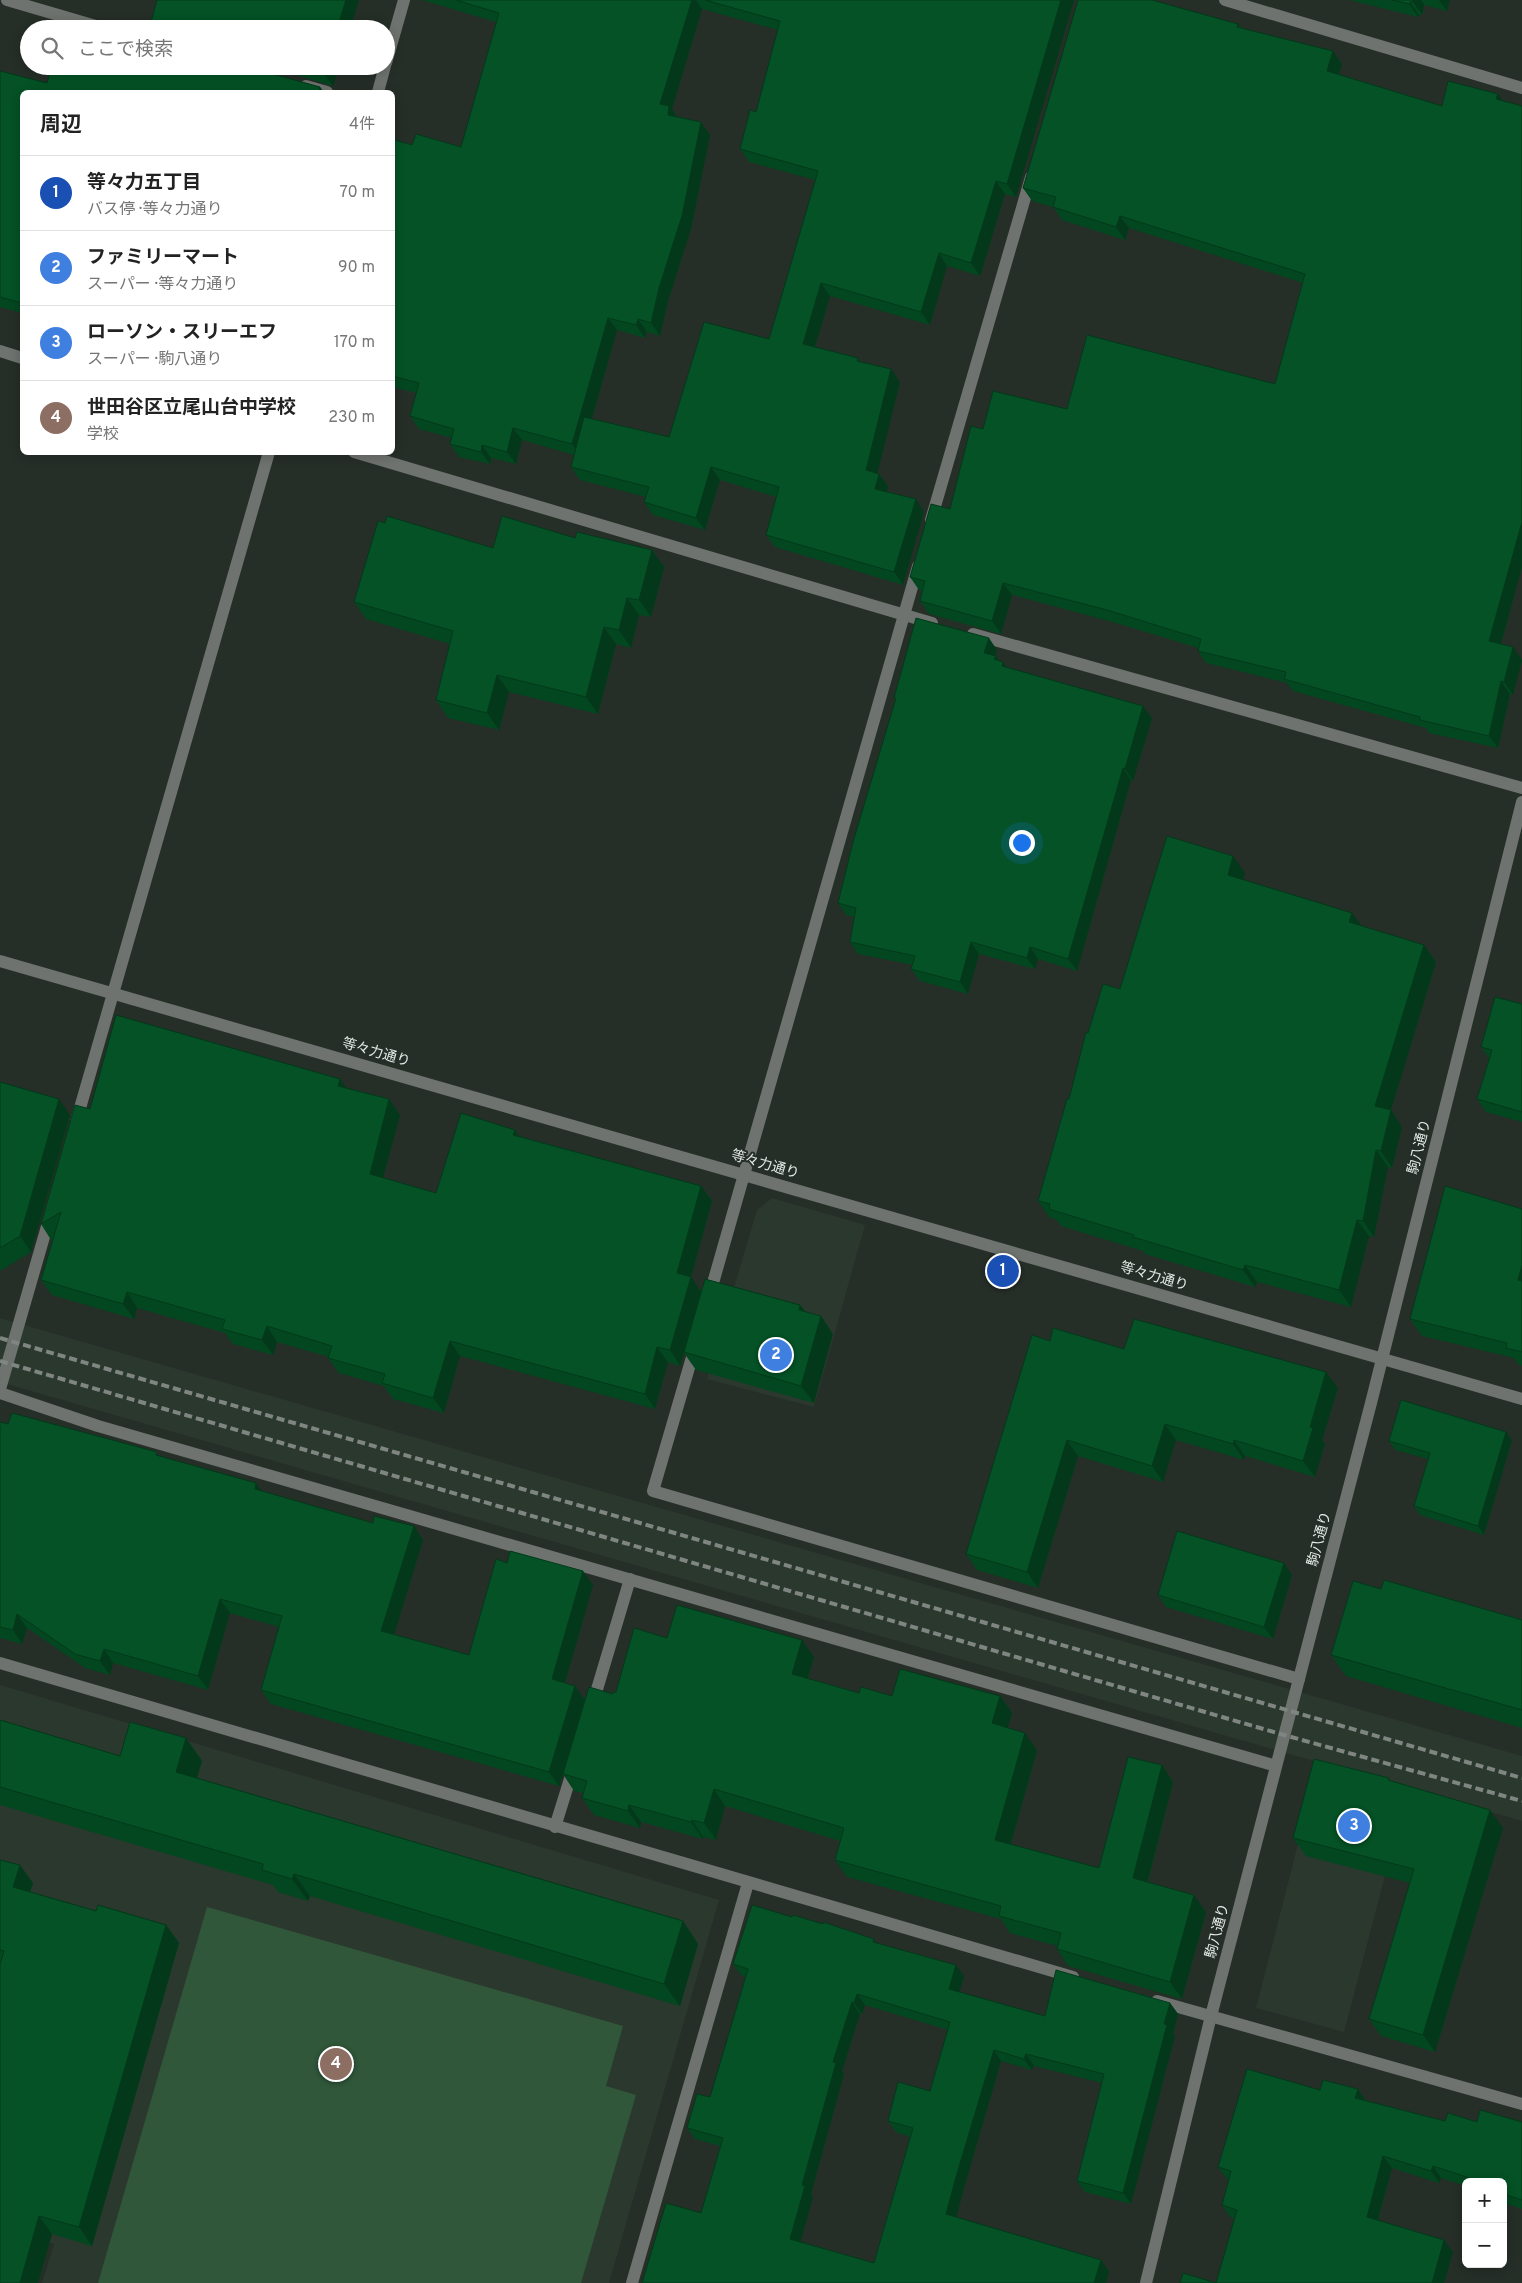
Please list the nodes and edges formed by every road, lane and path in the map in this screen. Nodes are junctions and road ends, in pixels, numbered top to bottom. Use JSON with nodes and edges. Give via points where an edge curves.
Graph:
{"nodes":[{"id":1,"x":7,"y":0,"type":"edge"},
{"id":2,"x":404,"y":0,"type":"edge"},
{"id":3,"x":1225,"y":0,"type":"edge"},
{"id":4,"x":75,"y":20,"type":"edge"},
{"id":5,"x":395,"y":32,"type":"edge"},
{"id":6,"x":383,"y":75,"type":"edge"},
{"id":7,"x":291,"y":82,"type":"edge"},
{"id":8,"x":1522,"y":88,"type":"edge"},
{"id":9,"x":320,"y":90,"type":"edge"},
{"id":10,"x":379,"y":90,"type":"edge"},
{"id":11,"x":1035,"y":163,"type":"edge"},
{"id":12,"x":0,"y":351,"type":"edge"},
{"id":13,"x":20,"y":357,"type":"edge"},
{"id":14,"x":268,"y":455,"type":"edge"},
{"id":15,"x":364,"y":455,"type":"edge"},
{"id":16,"x":928,"y":532,"type":"edge"},
{"id":17,"x":922,"y":550,"type":"edge"},
{"id":18,"x":904,"y":615,"type":"junction"},
{"id":19,"x":941,"y":625,"type":"edge"},
{"id":20,"x":959,"y":630,"type":"edge"},
{"id":21,"x":1522,"y":788,"type":"edge"},
{"id":22,"x":1522,"y":802,"type":"edge"},
{"id":23,"x":0,"y":961,"type":"edge"},
{"id":24,"x":113,"y":993,"type":"junction"},
{"id":25,"x":73,"y":1134,"type":"edge"},
{"id":26,"x":744,"y":1175,"type":"junction"},
{"id":27,"x":54,"y":1200,"type":"edge"},
{"id":28,"x":706,"y":1309,"type":"edge"},
{"id":29,"x":697,"y":1338,"type":"edge"},
{"id":30,"x":1382,"y":1358,"type":"junction"},
{"id":31,"x":0,"y":1389,"type":"edge"},
{"id":32,"x":0,"y":1394,"type":"edge"},
{"id":33,"x":1522,"y":1399,"type":"edge"},
{"id":34,"x":630,"y":1579,"type":"junction"},
{"id":35,"x":0,"y":1663,"type":"edge"},
{"id":36,"x":1299,"y":1679,"type":"junction"},
{"id":37,"x":587,"y":1722,"type":"edge"},
{"id":38,"x":578,"y":1750,"type":"edge"},
{"id":39,"x":1276,"y":1766,"type":"junction"},
{"id":40,"x":555,"y":1826,"type":"junction"},
{"id":41,"x":748,"y":1884,"type":"junction"},
{"id":42,"x":1088,"y":1982,"type":"edge"},
{"id":43,"x":1145,"y":1998,"type":"edge"},
{"id":44,"x":1211,"y":2016,"type":"junction"},
{"id":45,"x":1522,"y":2104,"type":"edge"},
{"id":46,"x":632,"y":2283,"type":"edge"},
{"id":47,"x":1146,"y":2283,"type":"edge"}],
"edges":[{"from":1,"to":4,"type":"street"},
{"from":2,"to":5,"type":"street"},
{"from":3,"to":8,"type":"street"},
{"from":6,"to":10,"type":"street"},
{"from":7,"to":9,"type":"street"},
{"from":11,"to":16,"type":"street"},
{"from":12,"to":13,"type":"street"},
{"from":14,"to":24,"type":"street"},
{"from":15,"to":18,"type":"street"},
{"from":17,"to":18,"type":"street"},
{"from":18,"to":19,"type":"street"},
{"from":18,"to":26,"type":"street"},
{"from":20,"to":21,"type":"street"},
{"from":22,"to":30,"type":"street","name":"駒八通り"},
{"from":23,"to":24,"type":"street","name":"等々力通り"},
{"from":24,"to":25,"type":"street"},
{"from":24,"to":26,"type":"street","name":"等々力通り"},
{"from":26,"to":28,"type":"street"},
{"from":26,"to":30,"type":"street","name":"等々力通り"},
{"from":27,"to":31,"type":"street"},
{"from":29,"to":36,"type":"street","via":[[653,1491]]},
{"from":30,"to":33,"type":"street","name":"等々力通り"},
{"from":30,"to":36,"type":"street","name":"駒八通り"},
{"from":32,"to":34,"type":"street","via":[[98,1426]]},
{"from":34,"to":37,"type":"street"},
{"from":34,"to":39,"type":"street"},
{"from":35,"to":40,"type":"street"},
{"from":36,"to":39,"type":"street","name":"駒八通り"},
{"from":38,"to":40,"type":"street"},
{"from":39,"to":44,"type":"street","name":"駒八通り"},
{"from":40,"to":41,"type":"street"},
{"from":41,"to":42,"type":"street"},
{"from":41,"to":46,"type":"street"},
{"from":43,"to":44,"type":"street"},
{"from":44,"to":45,"type":"street"},
{"from":44,"to":47,"type":"street","name":"駒八通り"}]}
